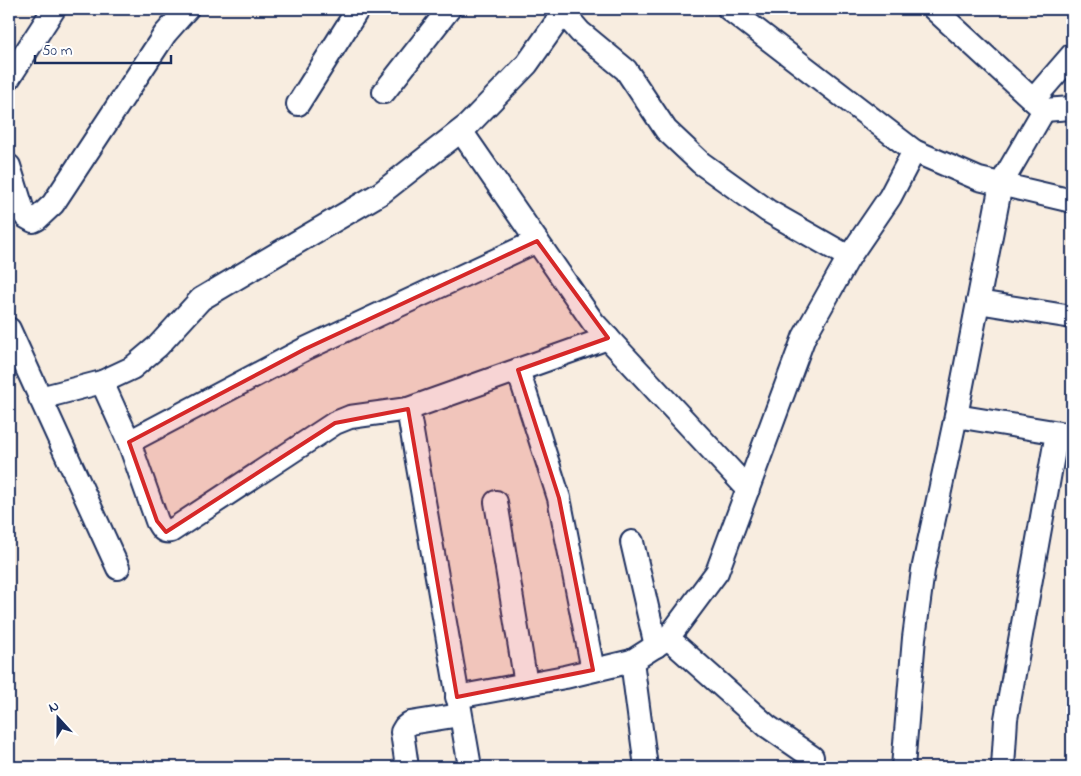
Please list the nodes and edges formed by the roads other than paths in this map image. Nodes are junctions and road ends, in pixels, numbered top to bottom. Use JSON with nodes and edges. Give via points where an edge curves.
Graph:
{"nodes":[{"id":1,"x":54,"y":9,"type":"edge"},
{"id":2,"x":187,"y":9,"type":"edge"},
{"id":3,"x":358,"y":9,"type":"edge"},
{"id":4,"x":449,"y":9,"type":"edge"},
{"id":5,"x":729,"y":9,"type":"edge"},
{"id":6,"x":934,"y":9,"type":"edge"},
{"id":7,"x":562,"y":11,"type":"edge"},
{"id":8,"x":1072,"y":55,"type":"edge"},
{"id":9,"x":9,"y":78,"type":"edge"},
{"id":10,"x":384,"y":92,"type":"dead end"},
{"id":11,"x":298,"y":104,"type":"dead end"},
{"id":12,"x":1038,"y":105,"type":"junction"},
{"id":13,"x":1072,"y":108,"type":"edge"},
{"id":14,"x":460,"y":131,"type":"junction"},
{"id":15,"x":914,"y":151,"type":"junction"},
{"id":16,"x":9,"y":166,"type":"edge"},
{"id":17,"x":1000,"y":184,"type":"junction"},
{"id":18,"x":1072,"y":201,"type":"edge"},
{"id":19,"x":537,"y":241,"type":"junction"},
{"id":20,"x":849,"y":257,"type":"junction"},
{"id":21,"x":978,"y":302,"type":"junction"},
{"id":22,"x":1072,"y":316,"type":"edge"},
{"id":23,"x":9,"y":329,"type":"edge"},
{"id":24,"x":608,"y":338,"type":"junction"},
{"id":25,"x":518,"y":370,"type":"junction"},
{"id":26,"x":102,"y":382,"type":"junction"},
{"id":27,"x":40,"y":398,"type":"junction"},
{"id":28,"x":408,"y":409,"type":"junction"},
{"id":29,"x":956,"y":416,"type":"junction"},
{"id":30,"x":1064,"y":434,"type":"edge"},
{"id":31,"x":129,"y":442,"type":"junction"},
{"id":32,"x":748,"y":489,"type":"junction"},
{"id":33,"x":496,"y":502,"type":"dead end"},
{"id":34,"x":632,"y":542,"type":"dead end"},
{"id":35,"x":118,"y":568,"type":"dead end"},
{"id":36,"x":662,"y":642,"type":"junction"},
{"id":37,"x":632,"y":661,"type":"junction"},
{"id":38,"x":593,"y":670,"type":"junction"},
{"id":39,"x":526,"y":684,"type":"junction"},
{"id":40,"x":458,"y":706,"type":"junction"},
{"id":41,"x":812,"y":757,"type":"dead end"},
{"id":42,"x":407,"y":767,"type":"edge"},
{"id":43,"x":470,"y":767,"type":"edge"},
{"id":44,"x":646,"y":767,"type":"edge"},
{"id":45,"x":903,"y":767,"type":"edge"},
{"id":46,"x":1002,"y":767,"type":"edge"}],
"edges":[{"from":1,"to":9,"type":"street"},
{"from":2,"to":16,"type":"street","via":[[165,34],[53,204],[33,221],[24,214]]},
{"from":3,"to":11,"type":"street"},
{"from":4,"to":10,"type":"street"},
{"from":5,"to":15,"type":"street"},
{"from":6,"to":12,"type":"street"},
{"from":7,"to":14,"type":"street","via":[[527,64]]},
{"from":7,"to":20,"type":"street","via":[[580,32],[626,70],[666,130],[702,163],[768,212]]},
{"from":8,"to":12,"type":"street"},
{"from":12,"to":13,"type":"street"},
{"from":12,"to":17,"type":"street"},
{"from":14,"to":19,"type":"street"},
{"from":14,"to":26,"type":"street","via":[[382,193],[201,300],[158,346],[132,368]]},
{"from":15,"to":17,"type":"street"},
{"from":15,"to":20,"type":"street","via":[[890,197]]},
{"from":17,"to":18,"type":"street"},
{"from":17,"to":21,"type":"street"},
{"from":19,"to":24,"type":"street","via":[[593,322]]},
{"from":19,"to":31,"type":"street","via":[[305,349]]},
{"from":20,"to":32,"type":"street","via":[[804,337]]},
{"from":21,"to":22,"type":"street"},
{"from":21,"to":29,"type":"street"},
{"from":23,"to":27,"type":"street"},
{"from":24,"to":25,"type":"street"},
{"from":24,"to":32,"type":"street"},
{"from":25,"to":28,"type":"street"},
{"from":25,"to":38,"type":"street","via":[[559,498]]},
{"from":26,"to":27,"type":"street"},
{"from":26,"to":31,"type":"street"},
{"from":27,"to":35,"type":"street"},
{"from":28,"to":31,"type":"street","via":[[350,417],[335,423],[166,532],[161,530],[157,521]]},
{"from":28,"to":40,"type":"street"},
{"from":29,"to":30,"type":"street"},
{"from":29,"to":45,"type":"street","via":[[923,570]]},
{"from":30,"to":46,"type":"street","via":[[1006,719]]},
{"from":32,"to":36,"type":"street","via":[[718,572]]},
{"from":33,"to":39,"type":"street"},
{"from":34,"to":36,"type":"street"},
{"from":36,"to":37,"type":"street"},
{"from":36,"to":41,"type":"street","via":[[767,726]]},
{"from":37,"to":38,"type":"street"},
{"from":37,"to":44,"type":"street"},
{"from":38,"to":39,"type":"street"},
{"from":39,"to":40,"type":"street"},
{"from":40,"to":42,"type":"street","via":[[405,727],[402,732]]},
{"from":40,"to":43,"type":"street"}]}
